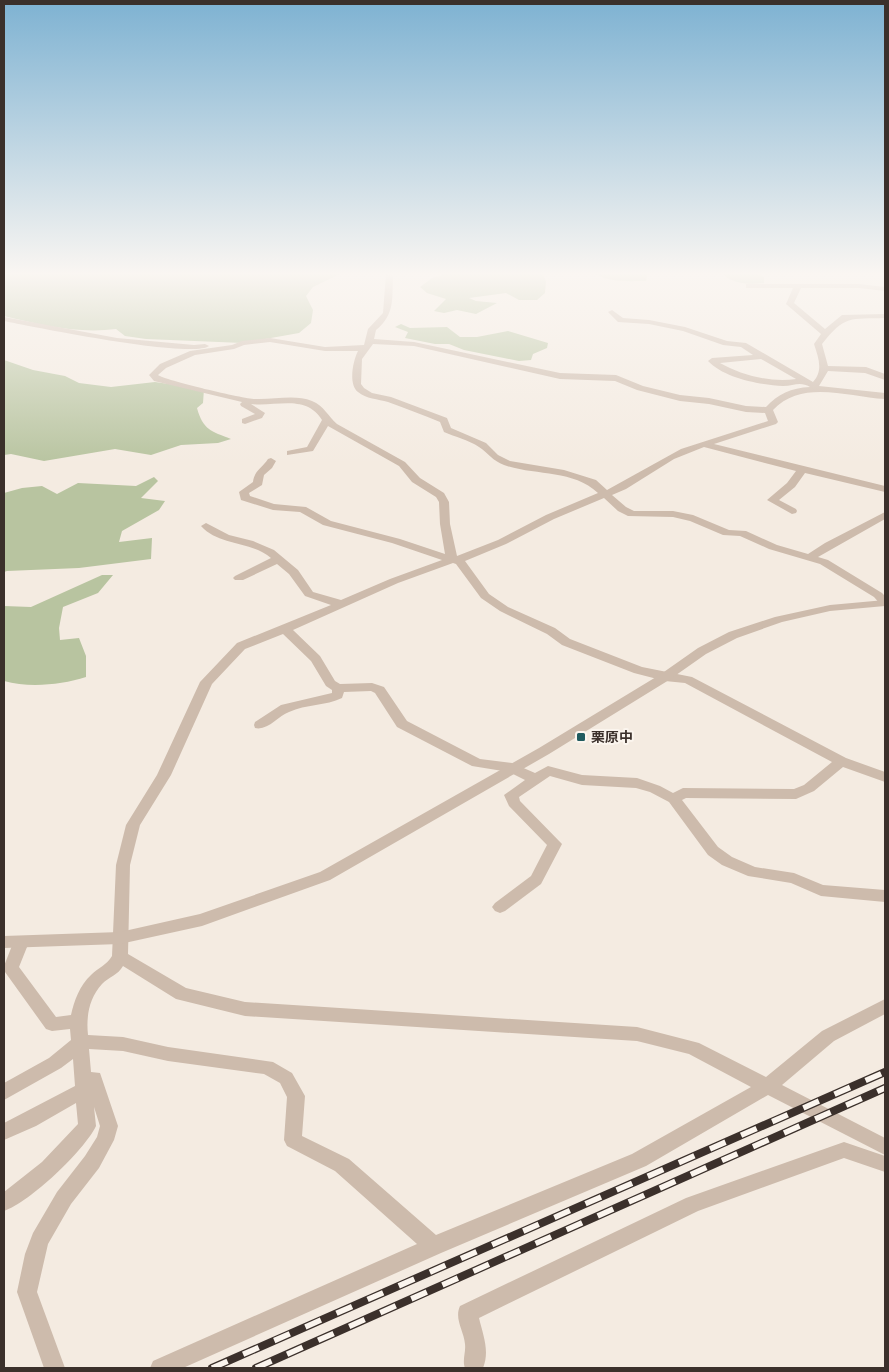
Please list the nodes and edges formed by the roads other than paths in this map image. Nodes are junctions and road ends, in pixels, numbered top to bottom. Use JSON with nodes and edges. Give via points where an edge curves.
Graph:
{"nodes":[{"id":1,"x":96,"y":336,"type":"edge"},
{"id":2,"x":371,"y":336,"type":"edge"},
{"id":3,"x":706,"y":336,"type":"edge"},
{"id":4,"x":824,"y":336,"type":"edge"},
{"id":5,"x":242,"y":343,"type":"junction"},
{"id":6,"x":369,"y":344,"type":"junction"},
{"id":7,"x":764,"y":356,"type":"junction"},
{"id":8,"x":825,"y":368,"type":"junction"},
{"id":9,"x":885,"y":377,"type":"edge"},
{"id":10,"x":802,"y":380,"type":"junction"},
{"id":11,"x":815,"y":387,"type":"junction"},
{"id":12,"x":219,"y":393,"type":"junction"},
{"id":13,"x":885,"y":396,"type":"edge"},
{"id":14,"x":768,"y":410,"type":"junction"},
{"id":15,"x":327,"y":420,"type":"junction"},
{"id":16,"x":245,"y":421,"type":"dead end"},
{"id":17,"x":706,"y":445,"type":"junction"},
{"id":18,"x":290,"y":453,"type":"dead end"},
{"id":19,"x":271,"y":461,"type":"dead end"},
{"id":20,"x":803,"y":469,"type":"junction"},
{"id":21,"x":885,"y":489,"type":"edge"},
{"id":22,"x":606,"y":494,"type":"junction"},
{"id":23,"x":792,"y":510,"type":"dead end"},
{"id":24,"x":885,"y":515,"type":"edge"},
{"id":25,"x":206,"y":526,"type":"dead end"},
{"id":26,"x":811,"y":557,"type":"junction"},
{"id":27,"x":278,"y":559,"type":"junction"},
{"id":28,"x":452,"y":560,"type":"junction"},
{"id":29,"x":238,"y":578,"type":"dead end"},
{"id":30,"x":885,"y":603,"type":"edge"},
{"id":31,"x":341,"y":604,"type":"junction"},
{"id":32,"x":285,"y":629,"type":"junction"},
{"id":33,"x":665,"y":677,"type":"junction"},
{"id":34,"x":338,"y":688,"type":"junction"},
{"id":35,"x":260,"y":725,"type":"dead end"},
{"id":36,"x":841,"y":762,"type":"junction"},
{"id":37,"x":512,"y":768,"type":"junction"},
{"id":38,"x":885,"y":777,"type":"edge"},
{"id":39,"x":535,"y":779,"type":"junction"},
{"id":40,"x":674,"y":799,"type":"junction"},
{"id":41,"x":885,"y":896,"type":"edge"},
{"id":42,"x":500,"y":907,"type":"dead end"},
{"id":43,"x":120,"y":938,"type":"junction"},
{"id":44,"x":4,"y":942,"type":"edge"},
{"id":45,"x":21,"y":942,"type":"junction"},
{"id":46,"x":120,"y":957,"type":"junction"},
{"id":47,"x":885,"y":1006,"type":"edge"},
{"id":48,"x":78,"y":1021,"type":"junction"},
{"id":49,"x":80,"y":1042,"type":"junction"},
{"id":50,"x":85,"y":1085,"type":"junction"},
{"id":51,"x":768,"y":1086,"type":"junction"},
{"id":52,"x":4,"y":1092,"type":"edge"},
{"id":53,"x":4,"y":1132,"type":"edge"},
{"id":54,"x":885,"y":1147,"type":"edge"},
{"id":55,"x":885,"y":1164,"type":"edge"},
{"id":56,"x":4,"y":1202,"type":"edge"},
{"id":57,"x":434,"y":1246,"type":"junction"},
{"id":58,"x":472,"y":1362,"type":"edge"},
{"id":59,"x":54,"y":1368,"type":"edge"},
{"id":60,"x":160,"y":1368,"type":"edge"}],
"edges":[{"from":1,"to":5,"type":"street","via":[[194,347]]},
{"from":2,"to":6,"type":"street"},
{"from":3,"to":7,"type":"street","via":[[743,345]]},
{"from":4,"to":8,"type":"street","via":[[818,344]]},
{"from":5,"to":6,"type":"street","via":[[270,340],[325,349],[359,349]]},
{"from":5,"to":12,"type":"street","via":[[193,353],[163,366],[153,375],[157,379]]},
{"from":6,"to":14,"type":"street","via":[[414,344],[560,376],[616,378],[680,398]]},
{"from":6,"to":22,"type":"street","via":[[358,359],[357,384],[360,390],[444,420],[447,430],[483,445],[495,457],[508,463],[576,476],[592,482]]},
{"from":7,"to":10,"type":"street"},
{"from":7,"to":10,"type":"street","via":[[712,361],[719,368],[772,382]]},
{"from":8,"to":9,"type":"street","via":[[866,370]]},
{"from":8,"to":11,"type":"street"},
{"from":10,"to":11,"type":"street"},
{"from":11,"to":13,"type":"street"},
{"from":11,"to":14,"type":"street","via":[[778,399]]},
{"from":12,"to":15,"type":"street","via":[[253,402],[292,400],[309,404],[320,409]]},
{"from":12,"to":16,"type":"street","via":[[260,413]]},
{"from":14,"to":17,"type":"street","via":[[773,422]]},
{"from":15,"to":18,"type":"street","via":[[310,450]]},
{"from":15,"to":28,"type":"street","via":[[402,464],[416,480],[440,495],[444,502]]},
{"from":17,"to":20,"type":"street"},
{"from":17,"to":22,"type":"street","via":[[671,457],[622,488]]},
{"from":19,"to":28,"type":"street","via":[[259,474],[258,483],[244,492],[245,498],[273,507],[302,509],[327,522]]},
{"from":20,"to":21,"type":"street"},
{"from":20,"to":23,"type":"street","via":[[791,485],[772,500]]},
{"from":22,"to":26,"type":"street","via":[[632,514],[673,514],[693,518],[727,533],[742,534],[773,547]]},
{"from":22,"to":28,"type":"street","via":[[550,517],[502,542]]},
{"from":24,"to":26,"type":"street"},
{"from":25,"to":27,"type":"street","via":[[270,552]]},
{"from":26,"to":30,"type":"street","via":[[878,595]]},
{"from":27,"to":29,"type":"street"},
{"from":27,"to":31,"type":"street","via":[[294,572],[309,594]]},
{"from":28,"to":31,"type":"street"},
{"from":28,"to":33,"type":"street","via":[[460,562],[485,596],[504,609],[551,631],[566,642]]},
{"from":30,"to":33,"type":"street","via":[[830,608],[779,619],[725,639]]},
{"from":31,"to":32,"type":"street"},
{"from":32,"to":34,"type":"street","via":[[316,659],[330,683]]},
{"from":32,"to":43,"type":"street","via":[[241,646],[206,682],[164,775],[133,825],[123,865]]},
{"from":33,"to":36,"type":"street","via":[[688,680]]},
{"from":33,"to":37,"type":"street"},
{"from":34,"to":35,"type":"street","via":[[338,695],[330,699],[286,708]]},
{"from":34,"to":37,"type":"street","via":[[372,687],[380,690],[402,724],[477,763]]},
{"from":36,"to":38,"type":"street"},
{"from":36,"to":40,"type":"street","via":[[809,788],[796,794],[683,793]]},
{"from":37,"to":39,"type":"street"},
{"from":37,"to":43,"type":"street","via":[[325,876],[202,920]]},
{"from":39,"to":40,"type":"street","via":[[548,771],[582,780],[637,783]]},
{"from":39,"to":42,"type":"street","via":[[511,795],[514,803],[555,844],[536,880]]},
{"from":40,"to":41,"type":"street","via":[[713,851],[727,861],[753,872],[794,878],[821,890]]},
{"from":43,"to":45,"type":"street"},
{"from":43,"to":46,"type":"street"},
{"from":44,"to":45,"type":"street"},
{"from":45,"to":48,"type":"street","via":[[11,968],[52,1024]]},
{"from":46,"to":48,"type":"street","via":[[114,967],[96,980],[82,1002]]},
{"from":46,"to":51,"type":"street","via":[[182,994],[245,1009],[637,1034],[693,1048]]},
{"from":47,"to":51,"type":"street","via":[[828,1036]]},
{"from":48,"to":49,"type":"street"},
{"from":49,"to":50,"type":"street"},
{"from":49,"to":52,"type":"street","via":[[55,1063]]},
{"from":49,"to":57,"type":"street","via":[[123,1044],[168,1054],[267,1067],[286,1078],[296,1096],[293,1140],[342,1165]]},
{"from":50,"to":53,"type":"street","via":[[30,1120]]},
{"from":50,"to":56,"type":"street","via":[[88,1126],[71,1147],[23,1190]]},
{"from":50,"to":59,"type":"street","via":[[94,1078],[109,1126],[92,1162],[64,1198],[40,1240],[27,1292]]},
{"from":51,"to":54,"type":"street"},
{"from":51,"to":57,"type":"street","via":[[639,1160]]},
{"from":55,"to":58,"type":"street","via":[[844,1150],[693,1204],[466,1312],[476,1345]]},
{"from":57,"to":60,"type":"street"}]}
